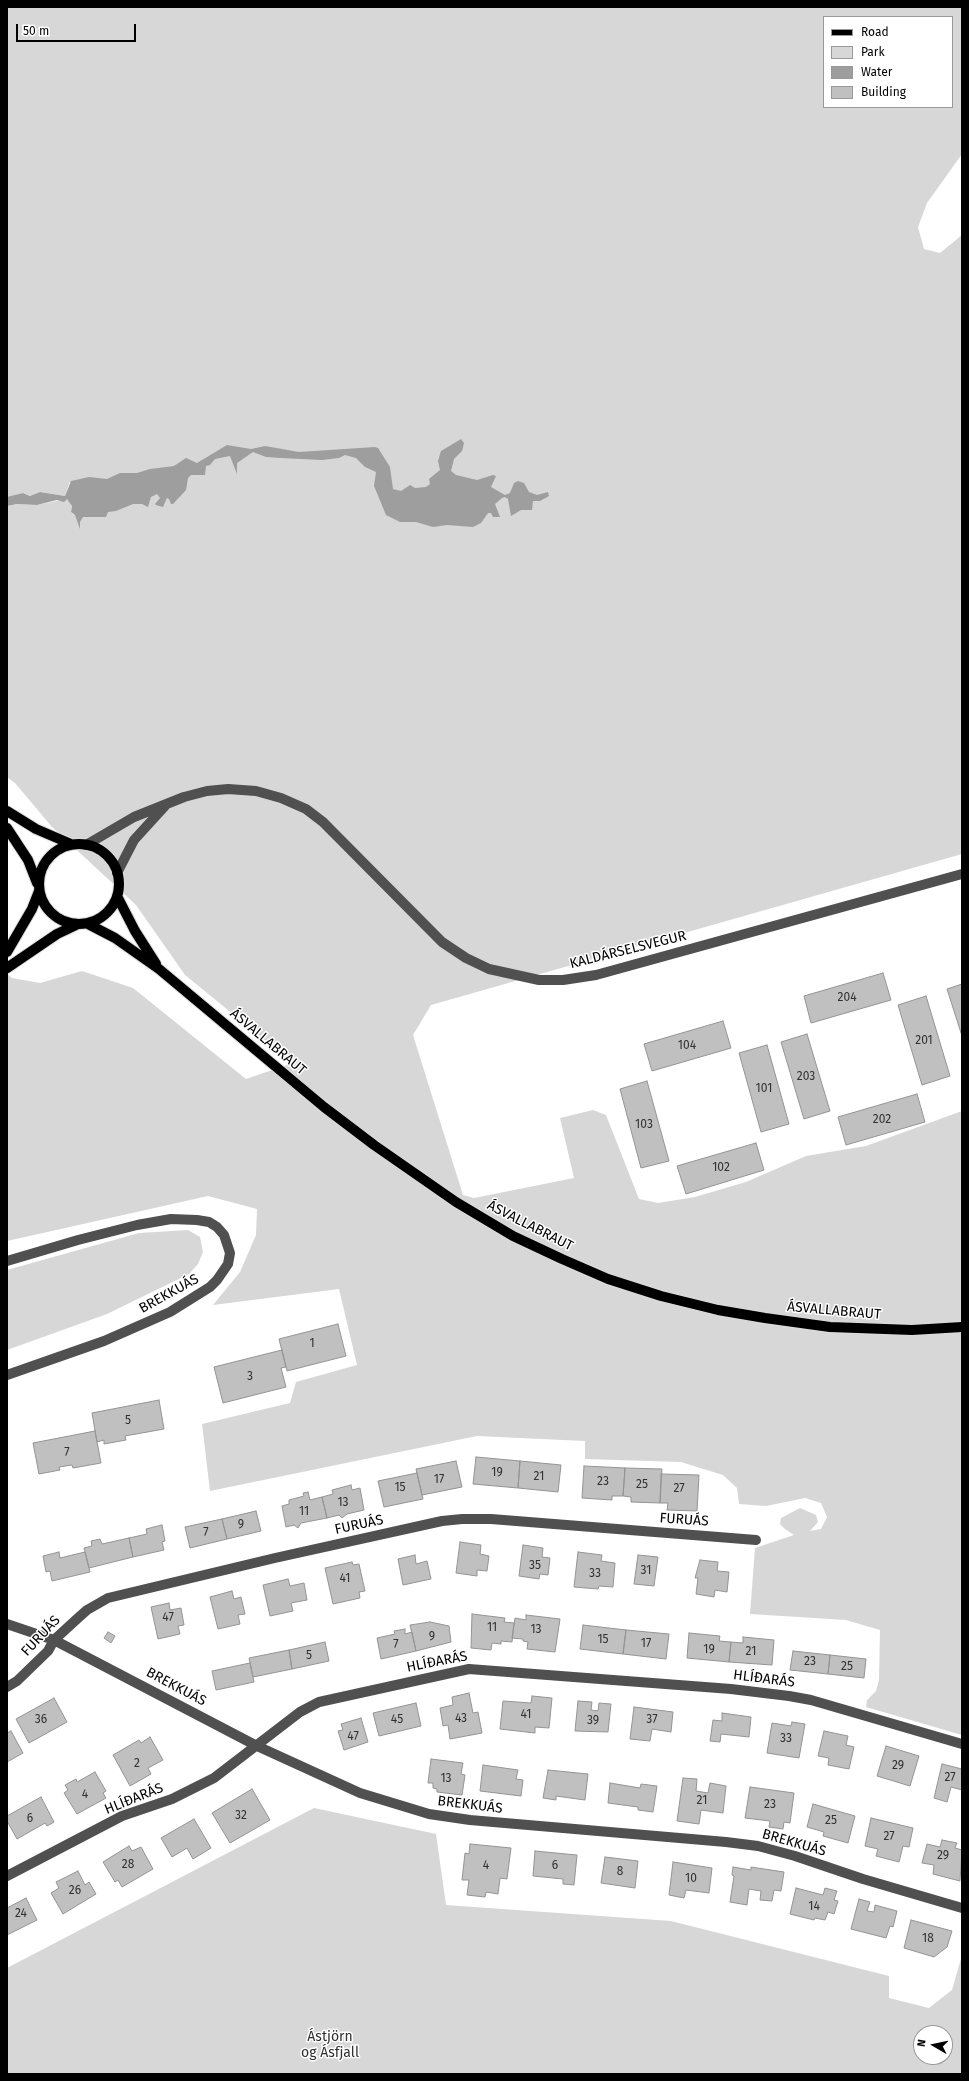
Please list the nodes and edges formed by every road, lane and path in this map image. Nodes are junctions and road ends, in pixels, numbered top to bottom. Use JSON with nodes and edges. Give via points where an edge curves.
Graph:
{"nodes":[{"id":1,"x":167,"y":804,"type":"junction"},
{"id":2,"x":7,"y":811,"type":"edge"},
{"id":3,"x":7,"y":828,"type":"edge"},
{"id":4,"x":70,"y":844,"type":"junction"},
{"id":5,"x":86,"y":845,"type":"junction"},
{"id":6,"x":117,"y":873,"type":"junction"},
{"id":7,"x":962,"y":874,"type":"edge"},
{"id":8,"x":39,"y":888,"type":"junction"},
{"id":9,"x":117,"y":896,"type":"junction"},
{"id":10,"x":88,"y":924,"type":"junction"},
{"id":11,"x":76,"y":925,"type":"junction"},
{"id":12,"x":7,"y":952,"type":"edge"},
{"id":13,"x":7,"y":968,"type":"edge"},
{"id":14,"x":159,"y":969,"type":"junction"},
{"id":15,"x":7,"y":1261,"type":"edge"},
{"id":16,"x":962,"y":1327,"type":"edge"},
{"id":17,"x":7,"y":1376,"type":"edge"},
{"id":18,"x":756,"y":1540,"type":"dead end"},
{"id":19,"x":7,"y":1624,"type":"edge"},
{"id":20,"x":54,"y":1640,"type":"junction"},
{"id":21,"x":7,"y":1687,"type":"edge"},
{"id":22,"x":962,"y":1744,"type":"edge"},
{"id":23,"x":257,"y":1746,"type":"junction"},
{"id":24,"x":7,"y":1876,"type":"edge"},
{"id":25,"x":962,"y":1908,"type":"edge"}],
"edges":[{"from":1,"to":5,"type":"street","name":"KALDÁRSELSVEGUR","via":[[134,817]]},
{"from":1,"to":6,"type":"street","name":"KALDÁRSELSVEGUR","via":[[134,840]]},
{"from":1,"to":7,"type":"street","name":"KALDÁRSELSVEGUR","via":[[208,791],[228,789],[281,798],[306,809],[323,822],[442,942],[489,969],[539,980],[563,980],[596,975]]},
{"from":2,"to":4,"type":"main road","via":[[36,829]]},
{"from":3,"to":8,"type":"main road","via":[[28,860]]},
{"from":4,"to":5,"type":"main road"},
{"from":4,"to":8,"type":"main road","via":[[51,854],[44,863]]},
{"from":5,"to":6,"type":"main road","via":[[102,851],[110,859]]},
{"from":6,"to":9,"type":"main road"},
{"from":8,"to":11,"type":"main road","via":[[45,908],[64,922]]},
{"from":8,"to":12,"type":"main road","via":[[32,909]]},
{"from":9,"to":10,"type":"main road","via":[[108,912]]},
{"from":9,"to":14,"type":"main road","name":"ÁSVALLABRAUT"},
{"from":10,"to":11,"type":"main road"},
{"from":10,"to":14,"type":"main road","name":"ÁSVALLABRAUT","via":[[115,938]]},
{"from":11,"to":13,"type":"main road","via":[[50,938]]},
{"from":14,"to":16,"type":"main road","name":"ÁSVALLABRAUT","via":[[324,1107],[374,1145],[456,1202],[513,1236],[562,1259],[608,1279],[661,1296],[765,1318],[830,1327],[912,1330]]},
{"from":15,"to":17,"type":"street","name":"BREKKUÁS","via":[[78,1240],[171,1219],[209,1222],[224,1235],[230,1253],[228,1264],[210,1287],[170,1312],[104,1341]]},
{"from":18,"to":20,"type":"street","name":"FURUÁS","via":[[491,1519],[462,1519],[275,1558],[108,1598],[87,1610]]},
{"from":19,"to":20,"type":"street","name":"BREKKUÁS"},
{"from":20,"to":21,"type":"street","name":"FURUÁS","via":[[48,1651],[17,1681]]},
{"from":20,"to":23,"type":"street","name":"BREKKUÁS"},
{"from":22,"to":23,"type":"street","name":"HLÍÐARÁS","via":[[811,1700],[789,1696],[731,1689],[469,1669],[319,1702],[300,1712]]},
{"from":23,"to":24,"type":"street","name":"HLÍÐARÁS","via":[[198,1787],[122,1816]]},
{"from":23,"to":25,"type":"street","name":"BREKKUÁS","via":[[360,1793],[429,1814],[470,1820],[758,1846]]}]}
